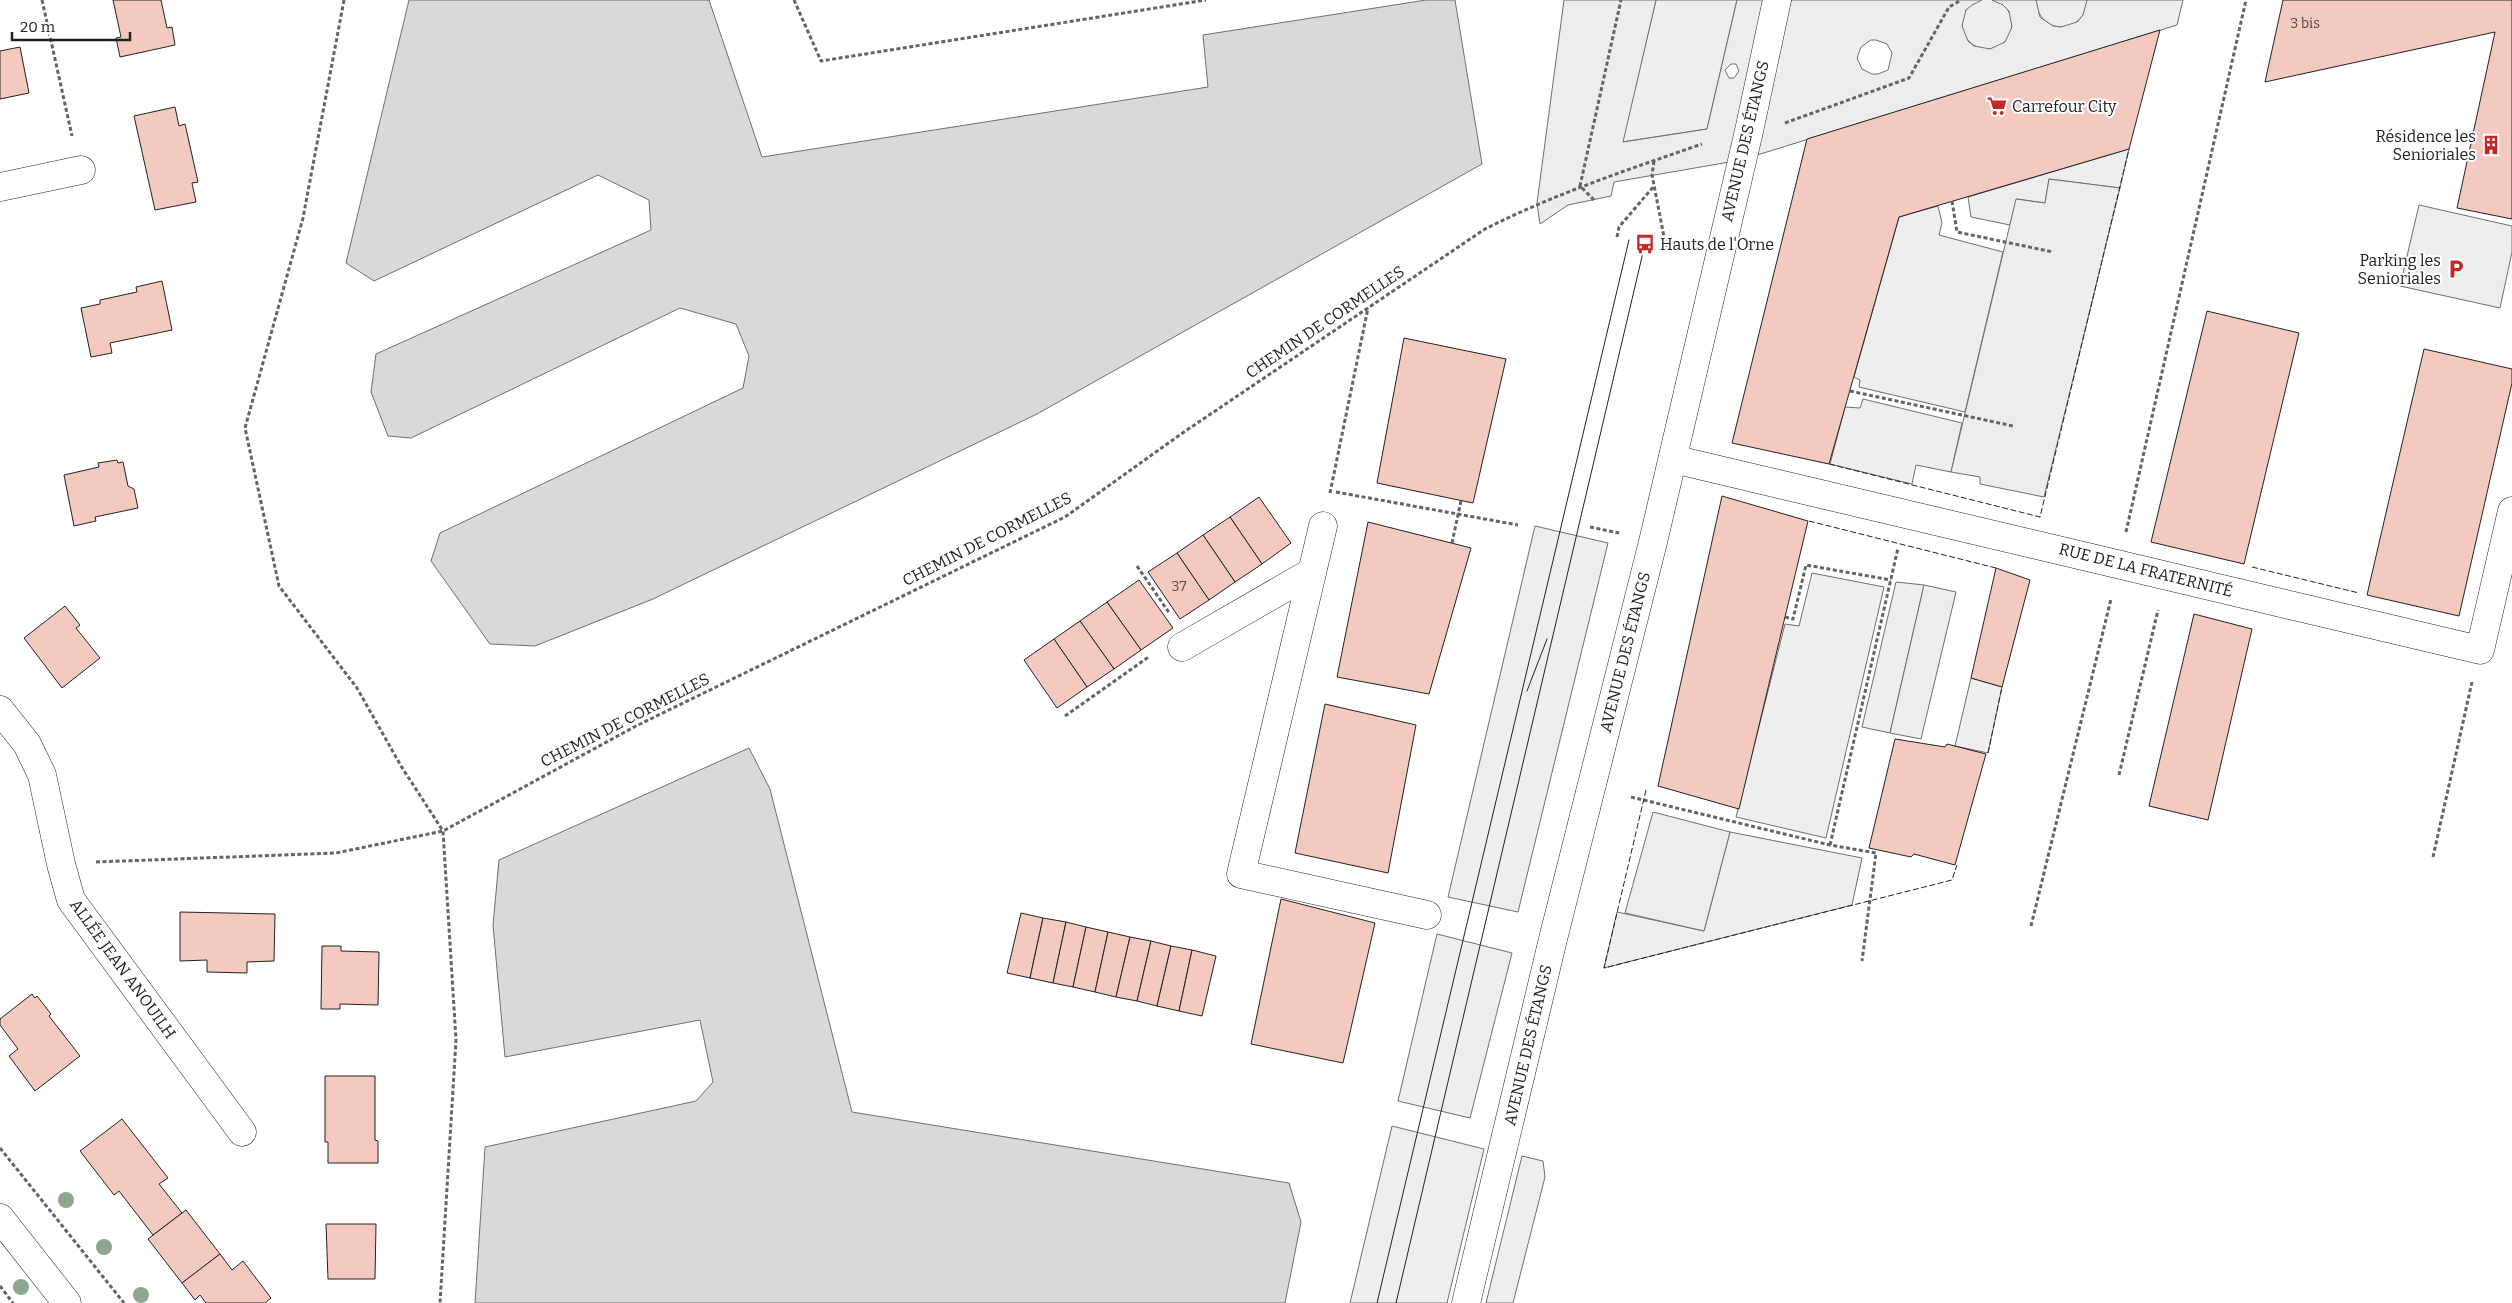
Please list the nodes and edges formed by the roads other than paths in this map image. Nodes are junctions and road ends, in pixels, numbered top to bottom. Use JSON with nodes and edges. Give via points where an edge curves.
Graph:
{"nodes":[{"id":1,"x":1777,"y":0,"type":"edge"},
{"id":2,"x":81,"y":170,"type":"road end"},
{"id":3,"x":0,"y":187,"type":"edge"},
{"id":4,"x":1673,"y":458,"type":"junction"},
{"id":5,"x":2512,"y":511,"type":"edge"},
{"id":6,"x":1323,"y":526,"type":"road end"},
{"id":7,"x":1312,"y":572,"type":"junction"},
{"id":8,"x":1182,"y":647,"type":"dead end"},
{"id":9,"x":0,"y":710,"type":"edge"},
{"id":10,"x":1428,"y":915,"type":"dead end"},
{"id":11,"x":242,"y":1132,"type":"dead end"},
{"id":12,"x":0,"y":1218,"type":"edge"},
{"id":13,"x":67,"y":1303,"type":"edge"},
{"id":14,"x":1466,"y":1303,"type":"edge"}],
"edges":[{"from":1,"to":4,"type":"street","name":"AVENUE DES ÉTANGS"},
{"from":2,"to":3,"type":"street"},
{"from":4,"to":5,"type":"street","name":"RUE DE LA FRATERNITÉ","via":[[2480,650]]},
{"from":4,"to":14,"type":"street","name":"AVENUE DES ÉTANGS"},
{"from":6,"to":7,"type":"street"},
{"from":7,"to":8,"type":"street"},
{"from":7,"to":10,"type":"street","via":[[1241,874]]},
{"from":9,"to":11,"type":"street","name":"ALLÉE JEAN ANOUILH","via":[[27,744],[42,775],[60,864],[71,900]]},
{"from":12,"to":13,"type":"street"}]}
